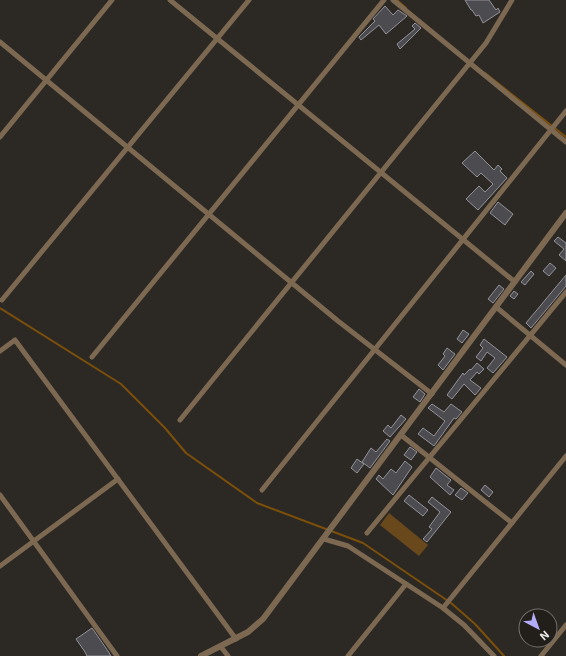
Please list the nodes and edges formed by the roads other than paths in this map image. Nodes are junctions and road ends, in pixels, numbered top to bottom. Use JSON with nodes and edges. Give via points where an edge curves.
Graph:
{"nodes":[{"id":1,"x":112,"y":0,"type":"edge"},
{"id":2,"x":170,"y":0,"type":"edge"},
{"id":3,"x":249,"y":0,"type":"edge"},
{"id":4,"x":384,"y":0,"type":"edge"},
{"id":5,"x":393,"y":0,"type":"edge"},
{"id":6,"x":512,"y":0,"type":"edge"},
{"id":7,"x":218,"y":38,"type":"junction"},
{"id":8,"x":0,"y":42,"type":"edge"},
{"id":9,"x":470,"y":63,"type":"junction"},
{"id":10,"x":46,"y":79,"type":"junction"},
{"id":11,"x":299,"y":105,"type":"junction"},
{"id":12,"x":566,"y":111,"type":"edge"},
{"id":13,"x":552,"y":130,"type":"junction"},
{"id":14,"x":0,"y":137,"type":"edge"},
{"id":15,"x":566,"y":142,"type":"edge"},
{"id":16,"x":128,"y":146,"type":"junction"},
{"id":17,"x":381,"y":172,"type":"junction"},
{"id":18,"x":210,"y":213,"type":"junction"},
{"id":19,"x":566,"y":213,"type":"edge"},
{"id":20,"x":462,"y":239,"type":"junction"},
{"id":21,"x":291,"y":282,"type":"junction"},
{"id":22,"x":515,"y":282,"type":"junction"},
{"id":23,"x":566,"y":292,"type":"edge"},
{"id":24,"x":2,"y":300,"type":"dead end"},
{"id":25,"x":496,"y":307,"type":"junction"},
{"id":26,"x":531,"y":335,"type":"junction"},
{"id":27,"x":373,"y":349,"type":"junction"},
{"id":28,"x":0,"y":351,"type":"edge"},
{"id":29,"x":92,"y":357,"type":"dead end"},
{"id":30,"x":566,"y":365,"type":"edge"},
{"id":31,"x":432,"y":394,"type":"junction"},
{"id":32,"x":180,"y":420,"type":"dead end"},
{"id":33,"x":401,"y":435,"type":"junction"},
{"id":34,"x":566,"y":456,"type":"edge"},
{"id":35,"x":430,"y":458,"type":"junction"},
{"id":36,"x":118,"y":480,"type":"junction"},
{"id":37,"x":262,"y":490,"type":"dead end"},
{"id":38,"x":0,"y":495,"type":"edge"},
{"id":39,"x":512,"y":523,"type":"junction"},
{"id":40,"x":367,"y":533,"type":"dead end"},
{"id":41,"x":324,"y":539,"type":"junction"},
{"id":42,"x":34,"y":541,"type":"junction"},
{"id":43,"x":0,"y":566,"type":"edge"},
{"id":44,"x":406,"y":584,"type":"junction"},
{"id":45,"x":443,"y":608,"type":"junction"},
{"id":46,"x":566,"y":625,"type":"edge"},
{"id":47,"x":236,"y":639,"type":"junction"},
{"id":48,"x":221,"y":647,"type":"junction"},
{"id":49,"x":117,"y":656,"type":"edge"},
{"id":50,"x":201,"y":656,"type":"edge"},
{"id":51,"x":228,"y":656,"type":"edge"},
{"id":52,"x":348,"y":656,"type":"edge"},
{"id":53,"x":494,"y":656,"type":"edge"},
{"id":54,"x":540,"y":656,"type":"edge"}],
"edges":[{"from":1,"to":10,"type":"street"},
{"from":2,"to":7,"type":"street"},
{"from":3,"to":7,"type":"street"},
{"from":4,"to":11,"type":"street"},
{"from":5,"to":9,"type":"street"},
{"from":6,"to":9,"type":"street","via":[[486,43]]},
{"from":7,"to":11,"type":"street"},
{"from":7,"to":16,"type":"street"},
{"from":8,"to":10,"type":"street"},
{"from":9,"to":13,"type":"street"},
{"from":9,"to":17,"type":"street"},
{"from":10,"to":14,"type":"street"},
{"from":10,"to":16,"type":"street"},
{"from":11,"to":17,"type":"street"},
{"from":11,"to":18,"type":"street"},
{"from":12,"to":13,"type":"street"},
{"from":13,"to":15,"type":"street"},
{"from":13,"to":20,"type":"street"},
{"from":16,"to":18,"type":"street"},
{"from":16,"to":24,"type":"street"},
{"from":17,"to":20,"type":"street"},
{"from":17,"to":21,"type":"street"},
{"from":18,"to":21,"type":"street"},
{"from":18,"to":29,"type":"street"},
{"from":19,"to":22,"type":"street"},
{"from":20,"to":22,"type":"street"},
{"from":20,"to":27,"type":"street"},
{"from":21,"to":27,"type":"street"},
{"from":21,"to":32,"type":"street"},
{"from":22,"to":25,"type":"street"},
{"from":23,"to":26,"type":"street"},
{"from":25,"to":26,"type":"street"},
{"from":25,"to":31,"type":"street"},
{"from":26,"to":30,"type":"street"},
{"from":26,"to":35,"type":"street"},
{"from":27,"to":31,"type":"street"},
{"from":27,"to":37,"type":"street"},
{"from":28,"to":36,"type":"street","via":[[15,340]]},
{"from":31,"to":33,"type":"street"},
{"from":33,"to":35,"type":"street"},
{"from":33,"to":41,"type":"street"},
{"from":34,"to":39,"type":"street"},
{"from":35,"to":39,"type":"street"},
{"from":35,"to":40,"type":"street"},
{"from":36,"to":42,"type":"street"},
{"from":36,"to":47,"type":"street"},
{"from":38,"to":42,"type":"street"},
{"from":39,"to":45,"type":"street"},
{"from":41,"to":44,"type":"street","via":[[348,546]]},
{"from":41,"to":47,"type":"street","via":[[263,619]]},
{"from":42,"to":43,"type":"street"},
{"from":42,"to":49,"type":"street"},
{"from":44,"to":45,"type":"street"},
{"from":44,"to":52,"type":"street"},
{"from":45,"to":53,"type":"street","via":[[464,625]]},
{"from":46,"to":54,"type":"street"},
{"from":47,"to":48,"type":"street"},
{"from":48,"to":50,"type":"street"},
{"from":48,"to":51,"type":"street"}]}
